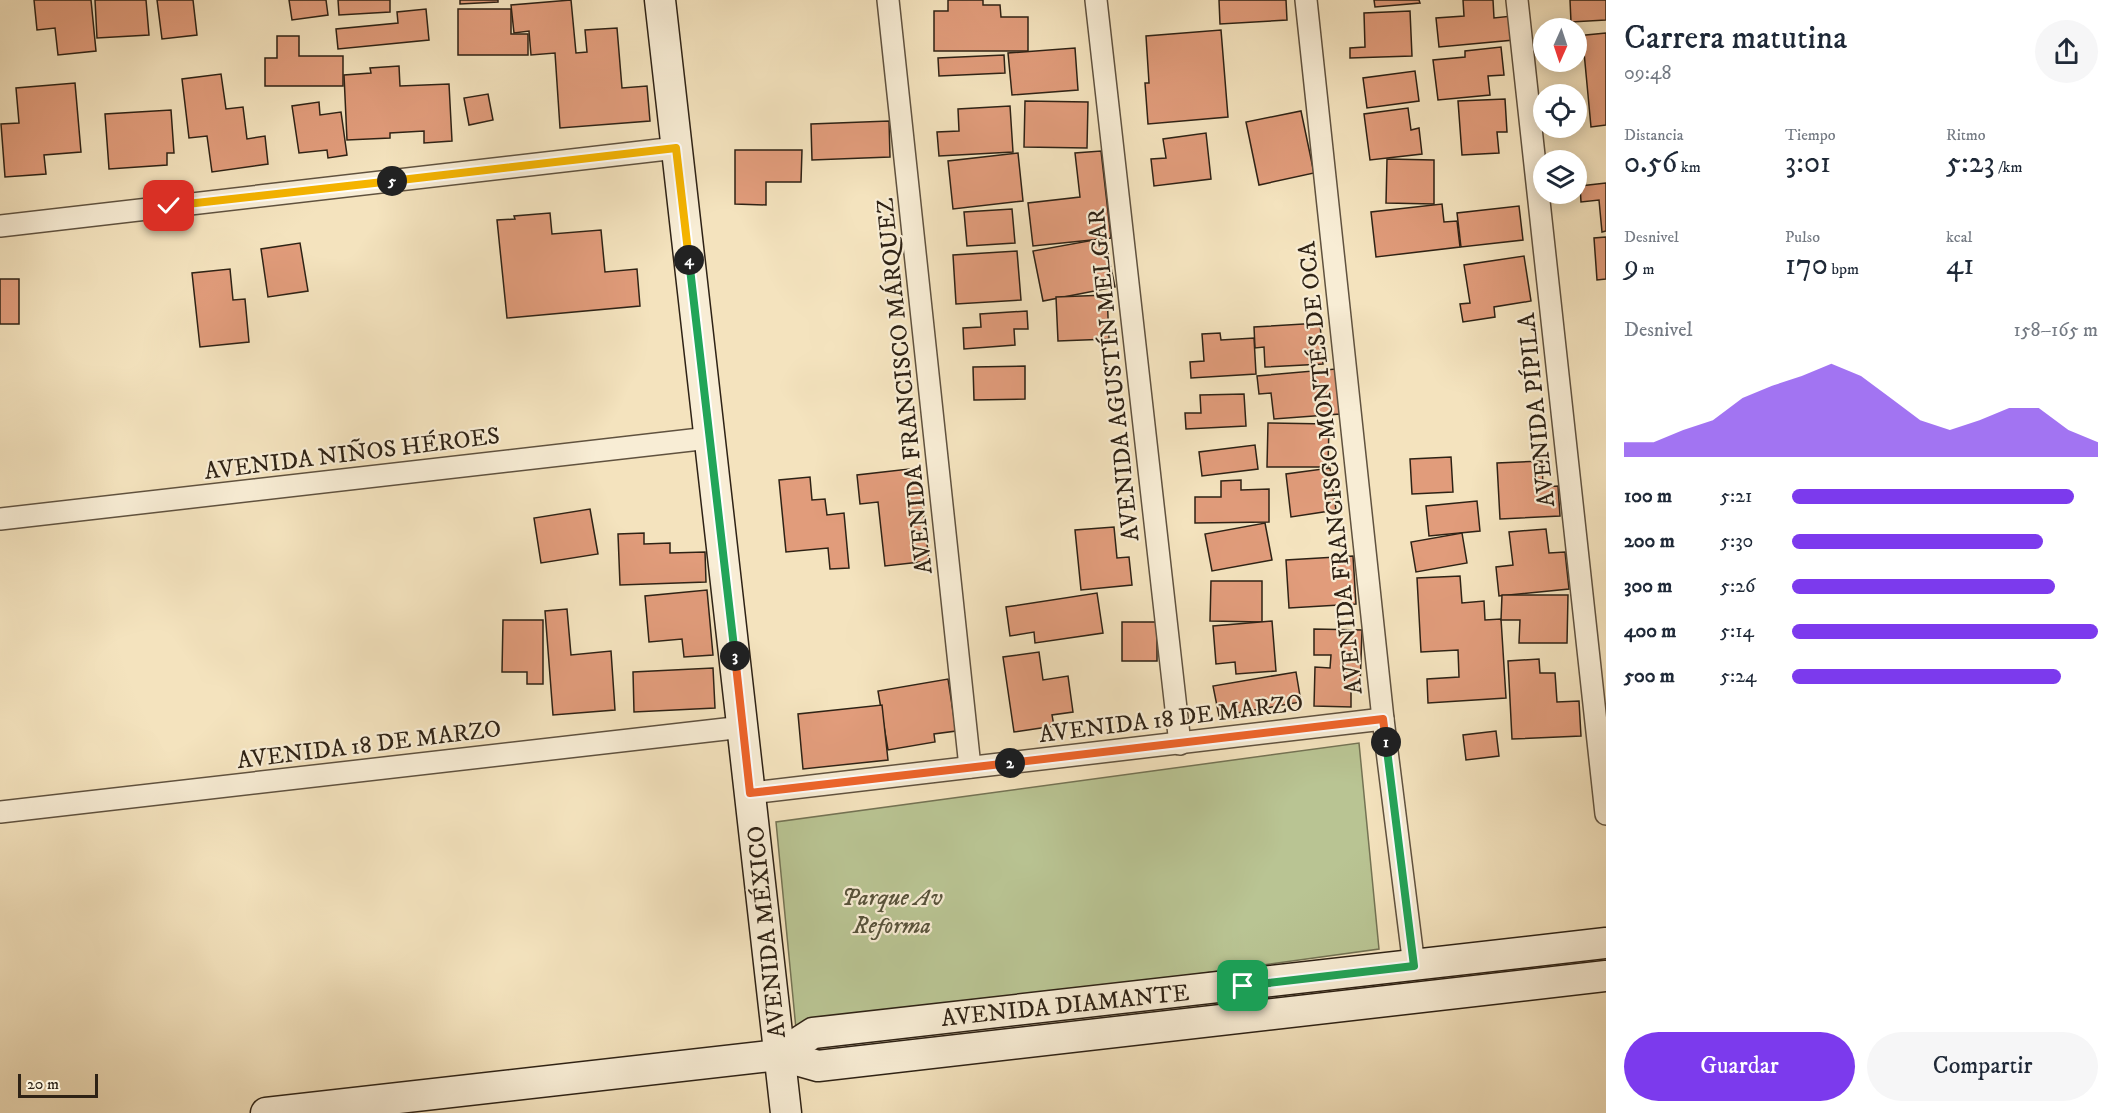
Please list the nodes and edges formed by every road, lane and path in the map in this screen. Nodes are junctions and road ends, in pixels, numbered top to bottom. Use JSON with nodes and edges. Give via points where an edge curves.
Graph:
{"nodes":[{"id":1,"x":660,"y":0,"type":"edge"},
{"id":2,"x":888,"y":0,"type":"edge"},
{"id":3,"x":1096,"y":0,"type":"edge"},
{"id":4,"x":1306,"y":0,"type":"edge"},
{"id":5,"x":1517,"y":0,"type":"edge"},
{"id":6,"x":676,"y":148,"type":"junction"},
{"id":7,"x":0,"y":226,"type":"edge"},
{"id":8,"x":709,"y":438,"type":"junction"},
{"id":9,"x":0,"y":519,"type":"edge"},
{"id":10,"x":1383,"y":719,"type":"junction"},
{"id":11,"x":743,"y":727,"type":"junction"},
{"id":12,"x":1180,"y":744,"type":"junction"},
{"id":13,"x":970,"y":767,"type":"junction"},
{"id":14,"x":750,"y":793,"type":"junction"},
{"id":15,"x":0,"y":812,"type":"edge"},
{"id":16,"x":1606,"y":814,"type":"edge"},
{"id":17,"x":1606,"y":943,"type":"edge"},
{"id":18,"x":1414,"y":966,"type":"junction"},
{"id":19,"x":1606,"y":976,"type":"edge"},
{"id":20,"x":779,"y":1055,"type":"junction"},
{"id":21,"x":266,"y":1113,"type":"edge"},
{"id":22,"x":786,"y":1113,"type":"edge"}],
"edges":[{"from":1,"to":6,"type":"main road","name":"AVENIDA MÉXICO"},
{"from":2,"to":13,"type":"street","name":"AVENIDA FRANCISCO MÁRQUEZ"},
{"from":3,"to":12,"type":"street","name":"AVENIDA AGUSTÍN MELGAR"},
{"from":4,"to":10,"type":"street","name":"AVENIDA FRANCISCO MONTÉS DE OCA"},
{"from":5,"to":16,"type":"street","name":"AVENIDA PÍPILA"},
{"from":6,"to":7,"type":"street"},
{"from":6,"to":8,"type":"main road","name":"AVENIDA MÉXICO"},
{"from":8,"to":9,"type":"street","name":"AVENIDA NIÑOS HÉROES"},
{"from":8,"to":11,"type":"main road","name":"AVENIDA MÉXICO"},
{"from":10,"to":12,"type":"street","name":"AVENIDA 18 DE MARZO"},
{"from":10,"to":18,"type":"street","name":"AVENIDA FRANCISCO MONTÉS DE OCA"},
{"from":11,"to":14,"type":"main road","name":"AVENIDA MÉXICO"},
{"from":11,"to":15,"type":"street","name":"AVENIDA 18 DE MARZO"},
{"from":12,"to":13,"type":"street","name":"AVENIDA 18 DE MARZO"},
{"from":13,"to":14,"type":"street","name":"AVENIDA 18 DE MARZO"},
{"from":14,"to":20,"type":"main road","name":"AVENIDA MÉXICO"},
{"from":17,"to":18,"type":"main road","name":"AVENIDA DIAMANTE"},
{"from":18,"to":20,"type":"main road","name":"AVENIDA DIAMANTE","via":[[813,1034]]},
{"from":19,"to":20,"type":"main road","name":"AVENIDA DIAMANTE","via":[[818,1066]]},
{"from":20,"to":21,"type":"main road","name":"AVENIDA DIAMANTE"},
{"from":20,"to":22,"type":"main road","name":"AVENIDA MÉXICO"}]}
